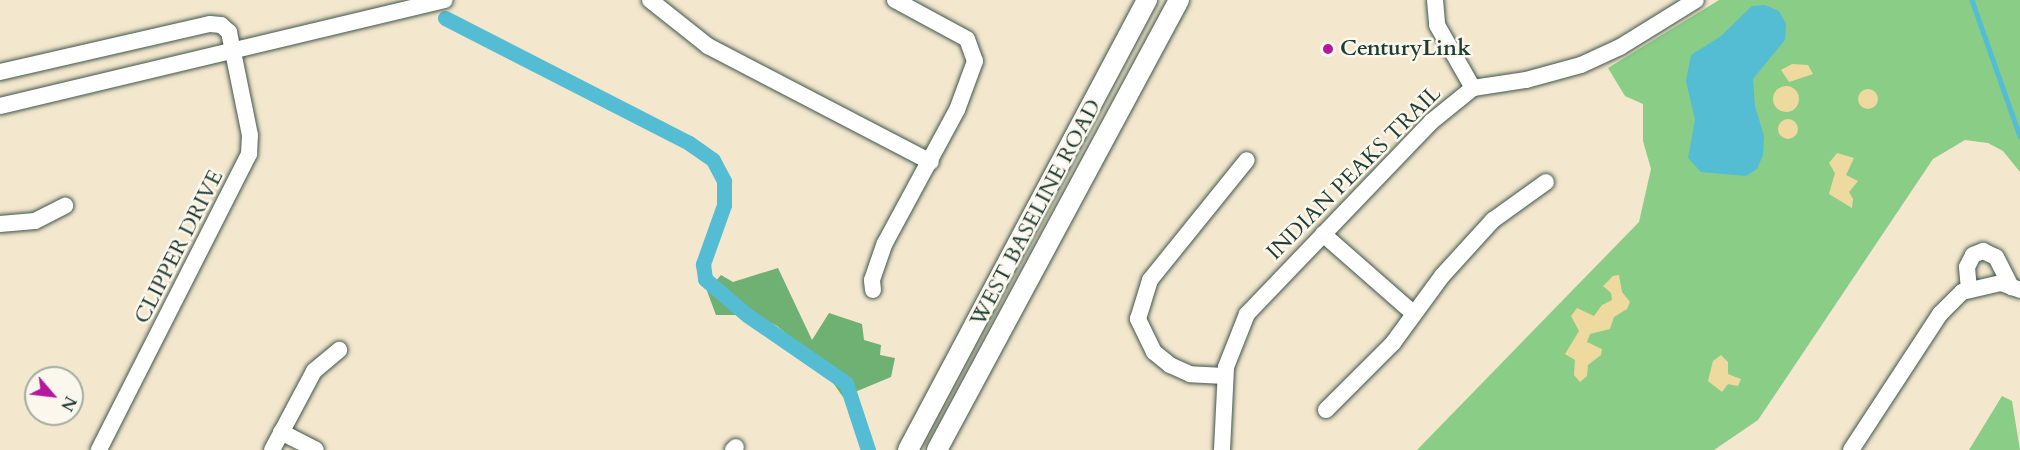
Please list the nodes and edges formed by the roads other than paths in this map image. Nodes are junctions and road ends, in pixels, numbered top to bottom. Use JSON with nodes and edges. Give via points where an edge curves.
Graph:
{"nodes":[{"id":1,"x":445,"y":0,"type":"edge"},
{"id":2,"x":650,"y":0,"type":"edge"},
{"id":3,"x":895,"y":0,"type":"edge"},
{"id":4,"x":1147,"y":0,"type":"edge"},
{"id":5,"x":1179,"y":0,"type":"edge"},
{"id":6,"x":1435,"y":0,"type":"edge"},
{"id":7,"x":1696,"y":0,"type":"edge"},
{"id":8,"x":411,"y":4,"type":"edge"},
{"id":9,"x":233,"y":53,"type":"junction"},
{"id":10,"x":0,"y":72,"type":"edge"},
{"id":11,"x":1473,"y":88,"type":"junction"},
{"id":12,"x":0,"y":106,"type":"edge"},
{"id":13,"x":1247,"y":160,"type":"dead end"},
{"id":14,"x":931,"y":162,"type":"junction"},
{"id":15,"x":1546,"y":182,"type":"dead end"},
{"id":16,"x":65,"y":206,"type":"dead end"},
{"id":17,"x":0,"y":224,"type":"edge"},
{"id":18,"x":1323,"y":234,"type":"junction"},
{"id":19,"x":2015,"y":289,"type":"edge"},
{"id":20,"x":873,"y":290,"type":"dead end"},
{"id":21,"x":1969,"y":290,"type":"junction"},
{"id":22,"x":1414,"y":314,"type":"junction"},
{"id":23,"x":339,"y":350,"type":"dead end"},
{"id":24,"x":1225,"y":376,"type":"junction"},
{"id":25,"x":1326,"y":410,"type":"dead end"},
{"id":26,"x":281,"y":432,"type":"junction"},
{"id":27,"x":99,"y":450,"type":"edge"},
{"id":28,"x":272,"y":450,"type":"edge"},
{"id":29,"x":316,"y":450,"type":"edge"},
{"id":30,"x":908,"y":450,"type":"edge"},
{"id":31,"x":937,"y":450,"type":"edge"},
{"id":32,"x":1222,"y":450,"type":"edge"},
{"id":33,"x":1851,"y":450,"type":"edge"}],
"edges":[{"from":1,"to":8,"type":"street"},
{"from":2,"to":14,"type":"street","via":[[708,46]]},
{"from":3,"to":14,"type":"street","via":[[967,39],[974,50],[975,61],[957,110]]},
{"from":4,"to":30,"type":"main road","name":"WEST BASELINE ROAD"},
{"from":5,"to":31,"type":"main road","name":"WEST BASELINE ROAD"},
{"from":6,"to":11,"type":"street","via":[[1437,25]]},
{"from":7,"to":11,"type":"street","name":"INDIAN PEAKS TRAIL","via":[[1620,47],[1581,65],[1526,80]]},
{"from":8,"to":9,"type":"street"},
{"from":9,"to":10,"type":"street","name":"CLIPPER DRIVE","via":[[229,32],[221,25],[210,24]]},
{"from":9,"to":12,"type":"street"},
{"from":9,"to":27,"type":"street","name":"CLIPPER DRIVE","via":[[250,135],[246,163]]},
{"from":11,"to":18,"type":"street","name":"INDIAN PEAKS TRAIL","via":[[1431,122]]},
{"from":13,"to":24,"type":"street","via":[[1150,280],[1138,319],[1154,352],[1170,365],[1190,374]]},
{"from":14,"to":20,"type":"street","via":[[885,243],[872,280]]},
{"from":15,"to":22,"type":"street","via":[[1493,220]]},
{"from":16,"to":17,"type":"street","via":[[35,221]]},
{"from":18,"to":22,"type":"street"},
{"from":18,"to":24,"type":"street","name":"INDIAN PEAKS TRAIL","via":[[1247,314],[1233,342]]},
{"from":19,"to":21,"type":"street","via":[[2001,283]]},
{"from":19,"to":21,"type":"street","via":[[1996,257],[1983,251],[1973,255],[1967,267]]},
{"from":21,"to":33,"type":"street","via":[[1940,314]]},
{"from":22,"to":25,"type":"street","via":[[1393,343]]},
{"from":23,"to":26,"type":"street","via":[[314,371]]},
{"from":24,"to":32,"type":"street","name":"INDIAN PEAKS TRAIL"},
{"from":26,"to":28,"type":"street"},
{"from":26,"to":29,"type":"street"}]}
